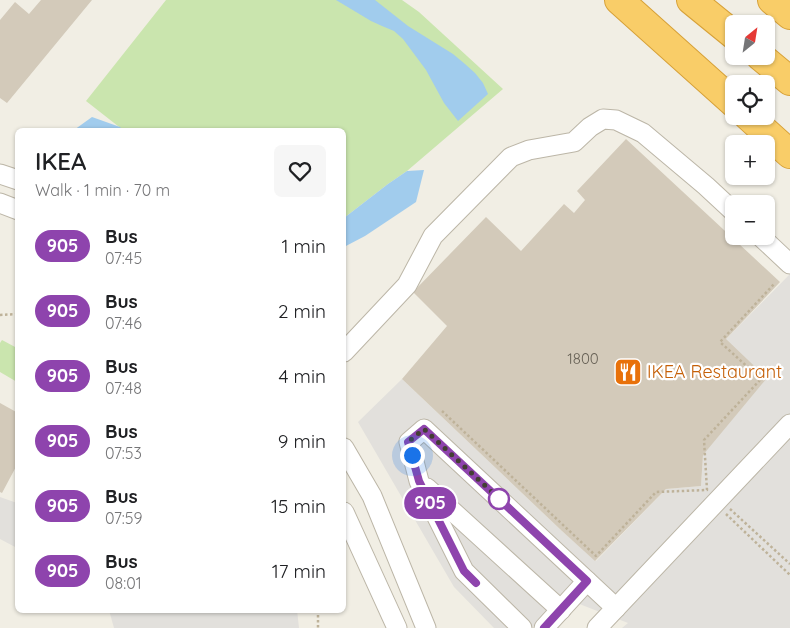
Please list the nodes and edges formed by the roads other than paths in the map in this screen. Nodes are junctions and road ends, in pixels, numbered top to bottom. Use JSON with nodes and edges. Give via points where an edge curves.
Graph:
{"nodes":[{"id":1,"x":621,"y":0,"type":"edge"},
{"id":2,"x":691,"y":0,"type":"edge"},
{"id":3,"x":772,"y":0,"type":"edge"},
{"id":4,"x":790,"y":15,"type":"edge"},
{"id":5,"x":725,"y":28,"type":"edge"},
{"id":6,"x":771,"y":65,"type":"edge"},
{"id":7,"x":790,"y":81,"type":"edge"},
{"id":8,"x":725,"y":85,"type":"edge"},
{"id":9,"x":725,"y":95,"type":"edge"},
{"id":10,"x":758,"y":125,"type":"edge"},
{"id":11,"x":774,"y":125,"type":"edge"},
{"id":12,"x":790,"y":139,"type":"edge"},
{"id":13,"x":790,"y":154,"type":"edge"},
{"id":14,"x":0,"y":174,"type":"edge"},
{"id":15,"x":15,"y":179,"type":"edge"},
{"id":16,"x":0,"y":203,"type":"edge"},
{"id":17,"x":725,"y":204,"type":"edge"},
{"id":18,"x":15,"y":209,"type":"edge"},
{"id":19,"x":770,"y":245,"type":"edge"},
{"id":20,"x":790,"y":264,"type":"edge"},
{"id":21,"x":346,"y":350,"type":"edge"},
{"id":22,"x":790,"y":424,"type":"edge"},
{"id":23,"x":346,"y":451,"type":"edge"},
{"id":24,"x":419,"y":481,"type":"junction"},
{"id":25,"x":346,"y":516,"type":"edge"},
{"id":26,"x":587,"y":581,"type":"junction"},
{"id":27,"x":616,"y":608,"type":"junction"},
{"id":28,"x":560,"y":610,"type":"junction"},
{"id":29,"x":397,"y":628,"type":"edge"},
{"id":30,"x":426,"y":628,"type":"edge"},
{"id":31,"x":522,"y":628,"type":"edge"},
{"id":32,"x":544,"y":628,"type":"edge"},
{"id":33,"x":597,"y":628,"type":"edge"}],
"edges":[{"from":1,"to":8,"type":"highway"},
{"from":1,"to":9,"type":"highway"},
{"from":2,"to":5,"type":"highway"},
{"from":3,"to":4,"type":"highway"},
{"from":6,"to":7,"type":"highway"},
{"from":10,"to":13,"type":"highway"},
{"from":11,"to":12,"type":"highway"},
{"from":14,"to":15,"type":"street"},
{"from":16,"to":18,"type":"street"},
{"from":17,"to":21,"type":"street","via":[[643,134],[616,120],[603,119],[574,142],[529,150],[511,157],[432,236],[407,285]]},
{"from":19,"to":20,"type":"street"},
{"from":22,"to":27,"type":"street"},
{"from":23,"to":30,"type":"street","via":[[372,496]]},
{"from":24,"to":26,"type":"street","via":[[408,442],[424,429]]},
{"from":24,"to":28,"type":"street"},
{"from":24,"to":31,"type":"street","via":[[464,571]]},
{"from":25,"to":29,"type":"street"},
{"from":26,"to":27,"type":"street"},
{"from":26,"to":28,"type":"street"},
{"from":27,"to":33,"type":"street"},
{"from":28,"to":32,"type":"street"}]}
